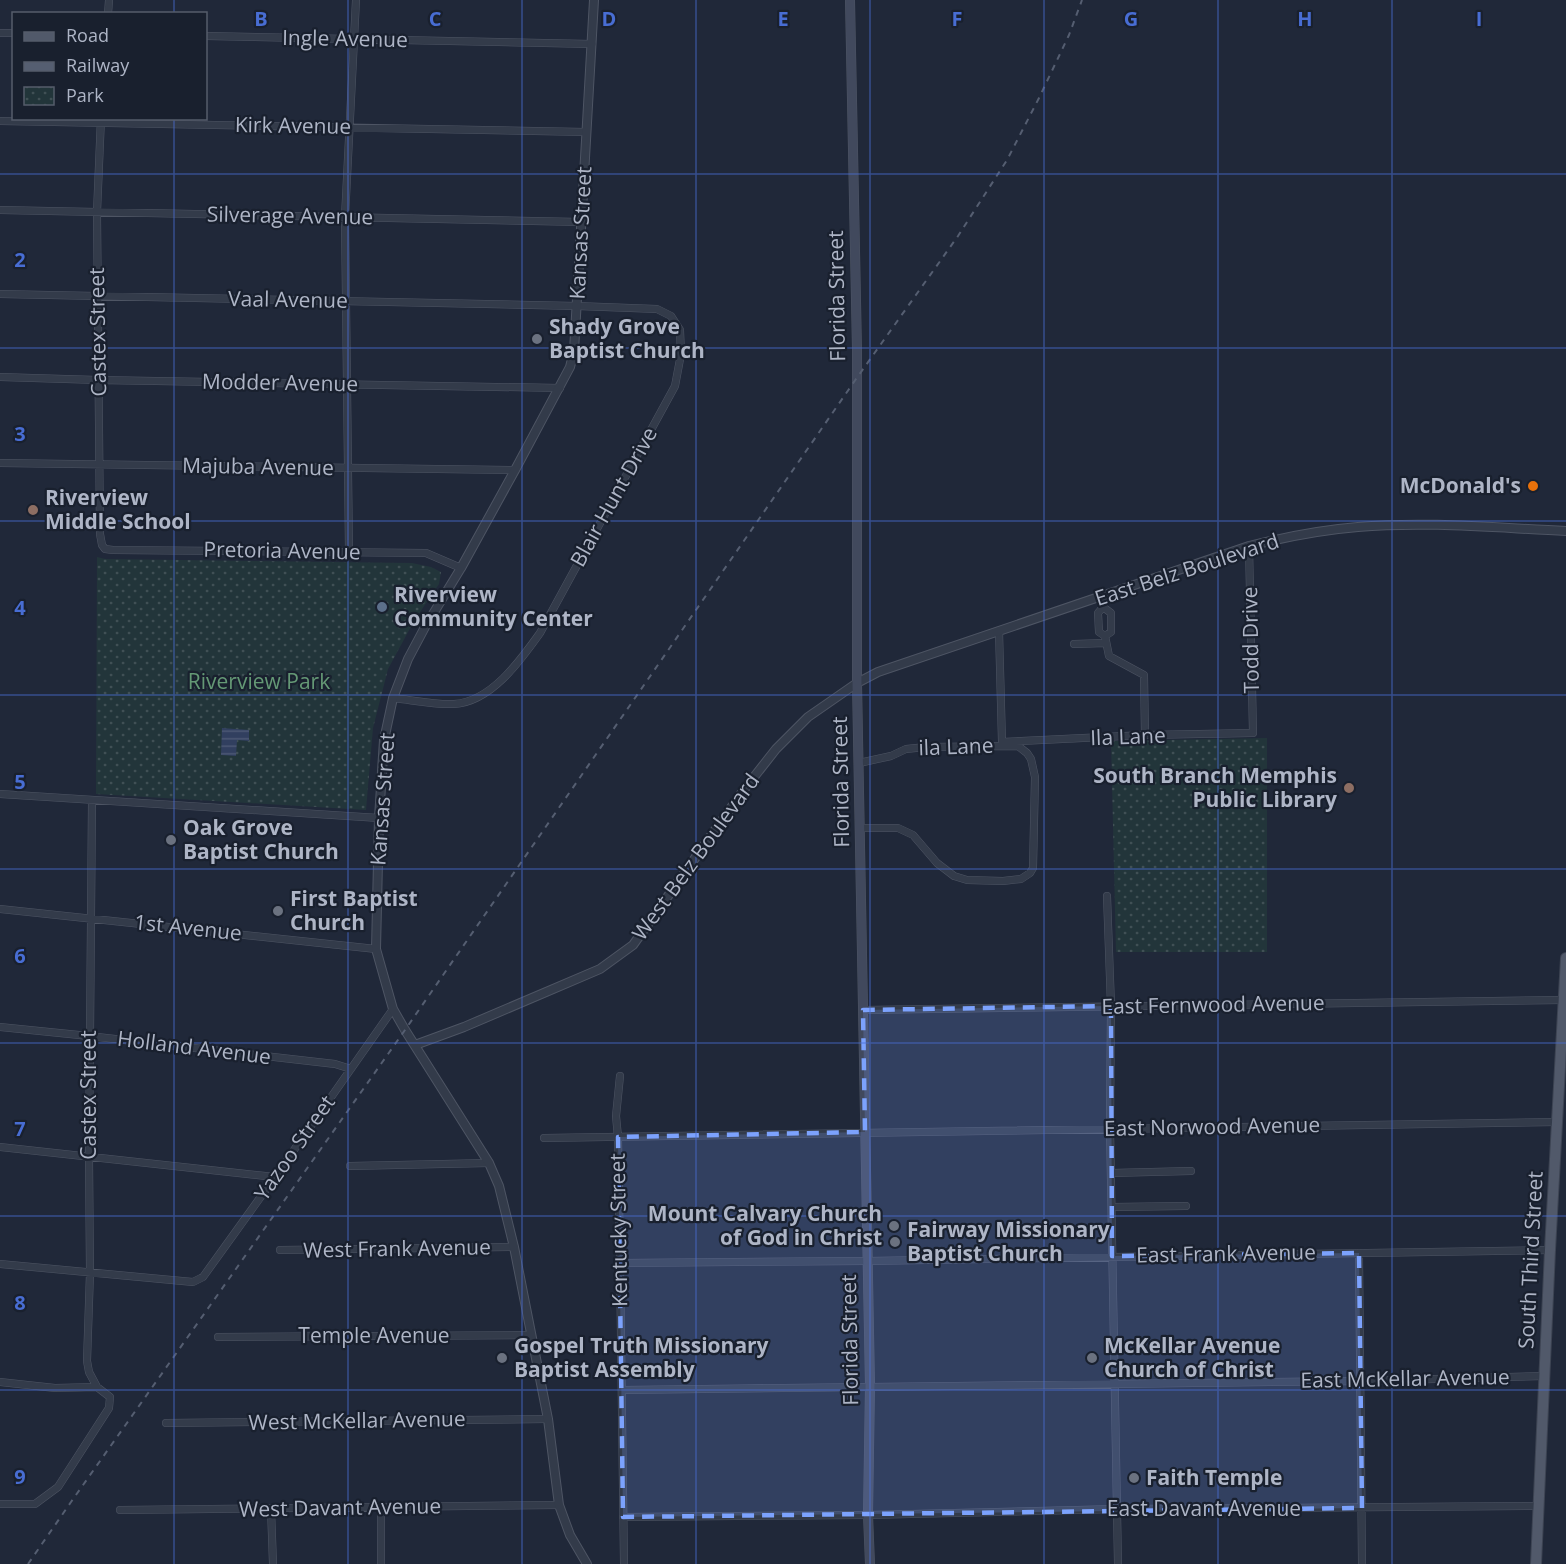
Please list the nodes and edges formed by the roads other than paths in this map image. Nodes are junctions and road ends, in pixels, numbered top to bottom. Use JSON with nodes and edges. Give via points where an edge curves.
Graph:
{"nodes":[{"id":1,"x":356,"y":0,"type":"edge"},
{"id":2,"x":594,"y":0,"type":"edge"},
{"id":3,"x":850,"y":0,"type":"edge"},
{"id":4,"x":207,"y":36,"type":"edge"},
{"id":5,"x":354,"y":39,"type":"junction"},
{"id":6,"x":592,"y":44,"type":"junction"},
{"id":7,"x":0,"y":121,"type":"edge"},
{"id":8,"x":100,"y":121,"type":"edge"},
{"id":9,"x":348,"y":127,"type":"junction"},
{"id":10,"x":586,"y":132,"type":"junction"},
{"id":11,"x":0,"y":210,"type":"edge"},
{"id":12,"x":97,"y":212,"type":"junction"},
{"id":13,"x":345,"y":217,"type":"junction"},
{"id":14,"x":581,"y":222,"type":"junction"},
{"id":15,"x":0,"y":294,"type":"edge"},
{"id":16,"x":97,"y":297,"type":"junction"},
{"id":17,"x":345,"y":301,"type":"junction"},
{"id":18,"x":577,"y":306,"type":"junction"},
{"id":19,"x":0,"y":377,"type":"edge"},
{"id":20,"x":98,"y":380,"type":"junction"},
{"id":21,"x":346,"y":384,"type":"junction"},
{"id":22,"x":560,"y":388,"type":"junction"},
{"id":23,"x":0,"y":463,"type":"edge"},
{"id":24,"x":99,"y":464,"type":"junction"},
{"id":25,"x":347,"y":468,"type":"junction"},
{"id":26,"x":515,"y":470,"type":"junction"},
{"id":27,"x":1566,"y":531,"type":"edge"},
{"id":28,"x":102,"y":545,"type":"joint"},
{"id":29,"x":1249,"y":546,"type":"junction"},
{"id":30,"x":349,"y":552,"type":"junction"},
{"id":31,"x":460,"y":568,"type":"junction"},
{"id":32,"x":1102,"y":597,"type":"junction"},
{"id":33,"x":1103,"y":607,"type":"junction"},
{"id":34,"x":999,"y":631,"type":"junction"},
{"id":35,"x":1105,"y":640,"type":"junction"},
{"id":36,"x":1074,"y":644,"type":"dead end"},
{"id":37,"x":857,"y":683,"type":"junction"},
{"id":38,"x":393,"y":698,"type":"junction"},
{"id":39,"x":1253,"y":733,"type":"joint"},
{"id":40,"x":1145,"y":735,"type":"junction"},
{"id":41,"x":859,"y":763,"type":"junction"},
{"id":42,"x":0,"y":794,"type":"edge"},
{"id":43,"x":92,"y":800,"type":"junction"},
{"id":44,"x":379,"y":818,"type":"junction"},
{"id":45,"x":860,"y":828,"type":"junction"},
{"id":46,"x":1107,"y":896,"type":"dead end"},
{"id":47,"x":0,"y":909,"type":"edge"},
{"id":48,"x":90,"y":918,"type":"junction"},
{"id":49,"x":376,"y":949,"type":"junction"},
{"id":50,"x":1566,"y":958,"type":"edge"},
{"id":51,"x":1564,"y":1000,"type":"junction"},
{"id":52,"x":1111,"y":1006,"type":"junction"},
{"id":53,"x":393,"y":1008,"type":"junction"},
{"id":54,"x":863,"y":1010,"type":"junction"},
{"id":55,"x":0,"y":1027,"type":"edge"},
{"id":56,"x":90,"y":1036,"type":"junction"},
{"id":57,"x":415,"y":1045,"type":"junction"},
{"id":58,"x":351,"y":1069,"type":"junction"},
{"id":59,"x":620,"y":1076,"type":"dead end"},
{"id":60,"x":1558,"y":1122,"type":"junction"},
{"id":61,"x":1110,"y":1128,"type":"junction"},
{"id":62,"x":865,"y":1132,"type":"junction"},
{"id":63,"x":618,"y":1137,"type":"junction"},
{"id":64,"x":544,"y":1138,"type":"dead end"},
{"id":65,"x":0,"y":1147,"type":"edge"},
{"id":66,"x":89,"y":1156,"type":"junction"},
{"id":67,"x":489,"y":1163,"type":"junction"},
{"id":68,"x":350,"y":1166,"type":"dead end"},
{"id":69,"x":1191,"y":1171,"type":"dead end"},
{"id":70,"x":1111,"y":1173,"type":"junction"},
{"id":71,"x":275,"y":1177,"type":"junction"},
{"id":72,"x":1185,"y":1206,"type":"dead end"},
{"id":73,"x":1112,"y":1207,"type":"junction"},
{"id":74,"x":514,"y":1247,"type":"junction"},
{"id":75,"x":280,"y":1250,"type":"dead end"},
{"id":76,"x":1550,"y":1250,"type":"junction"},
{"id":77,"x":1359,"y":1253,"type":"junction"},
{"id":78,"x":1112,"y":1256,"type":"junction"},
{"id":79,"x":867,"y":1261,"type":"junction"},
{"id":80,"x":620,"y":1263,"type":"junction"},
{"id":81,"x":0,"y":1264,"type":"edge"},
{"id":82,"x":90,"y":1273,"type":"junction"},
{"id":83,"x":531,"y":1335,"type":"junction"},
{"id":84,"x":218,"y":1337,"type":"dead end"},
{"id":85,"x":1545,"y":1376,"type":"junction"},
{"id":86,"x":1361,"y":1381,"type":"junction"},
{"id":87,"x":0,"y":1382,"type":"edge"},
{"id":88,"x":1114,"y":1384,"type":"junction"},
{"id":89,"x":870,"y":1386,"type":"junction"},
{"id":90,"x":97,"y":1388,"type":"junction"},
{"id":91,"x":622,"y":1390,"type":"junction"},
{"id":92,"x":548,"y":1419,"type":"junction"},
{"id":93,"x":166,"y":1423,"type":"dead end"},
{"id":94,"x":0,"y":1504,"type":"edge"},
{"id":95,"x":559,"y":1505,"type":"junction"},
{"id":96,"x":1539,"y":1506,"type":"junction"},
{"id":97,"x":381,"y":1508,"type":"junction"},
{"id":98,"x":1362,"y":1508,"type":"junction"},
{"id":99,"x":271,"y":1509,"type":"junction"},
{"id":100,"x":1117,"y":1509,"type":"junction"},
{"id":101,"x":120,"y":1510,"type":"dead end"},
{"id":102,"x":868,"y":1515,"type":"junction"},
{"id":103,"x":623,"y":1517,"type":"junction"},
{"id":104,"x":273,"y":1564,"type":"edge"},
{"id":105,"x":381,"y":1564,"type":"edge"},
{"id":106,"x":587,"y":1564,"type":"edge"},
{"id":107,"x":624,"y":1564,"type":"edge"},
{"id":108,"x":870,"y":1564,"type":"edge"},
{"id":109,"x":1118,"y":1564,"type":"edge"},
{"id":110,"x":1362,"y":1564,"type":"edge"},
{"id":111,"x":1536,"y":1564,"type":"edge"}],
"edges":[{"from":1,"to":5,"type":"street"},
{"from":2,"to":6,"type":"street","name":"Kansas Street"},
{"from":3,"to":37,"type":"main road","name":"Florida Street","via":[[857,350]]},
{"from":4,"to":5,"type":"street","name":"Ingle Avenue"},
{"from":5,"to":6,"type":"street","name":"Ingle Avenue"},
{"from":5,"to":9,"type":"street"},
{"from":6,"to":10,"type":"street","name":"Kansas Street"},
{"from":7,"to":8,"type":"street","name":"Kirk Avenue"},
{"from":8,"to":9,"type":"street","name":"Kirk Avenue"},
{"from":8,"to":12,"type":"street","name":"Castex Street"},
{"from":9,"to":10,"type":"street","name":"Kirk Avenue"},
{"from":9,"to":13,"type":"street"},
{"from":10,"to":14,"type":"street","name":"Kansas Street"},
{"from":11,"to":12,"type":"street","name":"Silverage Avenue"},
{"from":12,"to":13,"type":"street","name":"Silverage Avenue"},
{"from":12,"to":16,"type":"street","name":"Castex Street"},
{"from":13,"to":14,"type":"street","name":"Silverage Avenue"},
{"from":13,"to":17,"type":"street"},
{"from":14,"to":18,"type":"street","name":"Kansas Street"},
{"from":15,"to":16,"type":"street","name":"Vaal Avenue"},
{"from":16,"to":17,"type":"street","name":"Vaal Avenue"},
{"from":16,"to":20,"type":"street","name":"Castex Street"},
{"from":17,"to":18,"type":"street","name":"Vaal Avenue"},
{"from":17,"to":21,"type":"street"},
{"from":18,"to":22,"type":"street","name":"Kansas Street","via":[[574,351]]},
{"from":18,"to":38,"type":"street","name":"Blair Hunt Drive","via":[[657,309],[671,316],[680,330],[681,354],[675,386],[523,658],[491,690],[470,702]]},
{"from":19,"to":20,"type":"street","name":"Modder Avenue"},
{"from":20,"to":21,"type":"street","name":"Modder Avenue"},
{"from":20,"to":24,"type":"street","name":"Castex Street"},
{"from":21,"to":22,"type":"street","name":"Modder Avenue"},
{"from":21,"to":25,"type":"street"},
{"from":22,"to":26,"type":"street","name":"Kansas Street"},
{"from":23,"to":24,"type":"street","name":"Majuba Avenue"},
{"from":24,"to":25,"type":"street","name":"Majuba Avenue"},
{"from":24,"to":28,"type":"street","name":"Castex Street"},
{"from":25,"to":26,"type":"street","name":"Majuba Avenue"},
{"from":25,"to":30,"type":"street"},
{"from":26,"to":31,"type":"street","name":"Kansas Street"},
{"from":27,"to":29,"type":"street","name":"East Belz Boulevard","via":[[1414,525],[1358,527]]},
{"from":28,"to":30,"type":"street","name":"Pretoria Avenue","via":[[112,550]]},
{"from":29,"to":32,"type":"street","name":"East Belz Boulevard"},
{"from":29,"to":39,"type":"street","name":"Todd Drive"},
{"from":30,"to":31,"type":"street","name":"Pretoria Avenue","via":[[426,553]]},
{"from":31,"to":38,"type":"street","name":"Kansas Street","via":[[424,627]]},
{"from":32,"to":33,"type":"street"},
{"from":32,"to":34,"type":"street","name":"East Belz Boulevard"},
{"from":33,"to":35,"type":"street","via":[[1098,613],[1099,632]]},
{"from":33,"to":35,"type":"street","via":[[1111,613],[1111,632]]},
{"from":34,"to":37,"type":"street","name":"East Belz Boulevard","via":[[878,672]]},
{"from":34,"to":40,"type":"street","name":"Ila Lane","via":[[1002,742]]},
{"from":35,"to":36,"type":"street"},
{"from":35,"to":40,"type":"street","via":[[1108,656],[1144,675]]},
{"from":37,"to":41,"type":"main road","name":"Florida Street"},
{"from":37,"to":57,"type":"street","name":"West Belz Boulevard","via":[[808,717],[776,749],[633,945],[600,969]]},
{"from":38,"to":44,"type":"street","name":"Kansas Street","via":[[384,740]]},
{"from":39,"to":40,"type":"street","name":"Ila Lane"},
{"from":41,"to":45,"type":"main road","name":"Florida Street"},
{"from":41,"to":45,"type":"street","name":"ila Lane","via":[[906,749],[1018,746],[1031,759],[1035,777],[1033,868],[1021,879],[967,880],[937,863],[913,835],[898,828]]},
{"from":42,"to":43,"type":"street"},
{"from":43,"to":44,"type":"street"},
{"from":43,"to":48,"type":"street","name":"Castex Street"},
{"from":44,"to":49,"type":"street","name":"Kansas Street"},
{"from":45,"to":54,"type":"main road","name":"Florida Street"},
{"from":46,"to":52,"type":"street"},
{"from":47,"to":48,"type":"street","name":"1st Avenue"},
{"from":48,"to":49,"type":"street","name":"1st Avenue"},
{"from":48,"to":56,"type":"street","name":"Castex Street"},
{"from":49,"to":53,"type":"street","name":"Kansas Street"},
{"from":50,"to":51,"type":"main road","name":"South Third Street"},
{"from":51,"to":52,"type":"street","name":"East Fernwood Avenue"},
{"from":51,"to":60,"type":"main road","name":"South Third Street"},
{"from":52,"to":54,"type":"street","name":"East Fernwood Avenue"},
{"from":52,"to":61,"type":"street"},
{"from":53,"to":57,"type":"street","name":"Kansas Street"},
{"from":53,"to":58,"type":"street","name":"Yazoo Street"},
{"from":54,"to":62,"type":"main road","name":"Florida Street"},
{"from":55,"to":56,"type":"street","name":"Holland Avenue"},
{"from":56,"to":58,"type":"street","name":"Holland Avenue"},
{"from":56,"to":66,"type":"street","name":"Castex Street"},
{"from":57,"to":67,"type":"street","name":"Kansas Street"},
{"from":58,"to":71,"type":"street","name":"Yazoo Street"},
{"from":59,"to":63,"type":"street","name":"Kentucky Street"},
{"from":60,"to":61,"type":"street","name":"East Norwood Avenue"},
{"from":60,"to":76,"type":"main road","name":"South Third Street"},
{"from":61,"to":62,"type":"street","name":"East Norwood Avenue"},
{"from":61,"to":70,"type":"street"},
{"from":62,"to":63,"type":"street","name":"East Norwood Avenue"},
{"from":62,"to":79,"type":"main road","name":"Florida Street"},
{"from":63,"to":64,"type":"street","name":"East Norwood Avenue"},
{"from":63,"to":80,"type":"street","name":"Kentucky Street"},
{"from":65,"to":66,"type":"street"},
{"from":66,"to":71,"type":"street"},
{"from":66,"to":82,"type":"street","name":"Castex Street"},
{"from":67,"to":68,"type":"street"},
{"from":67,"to":74,"type":"street","name":"Kansas Street","via":[[499,1186]]},
{"from":69,"to":70,"type":"street"},
{"from":70,"to":73,"type":"street"},
{"from":71,"to":82,"type":"street","name":"Yazoo Street","via":[[203,1277],[194,1282]]},
{"from":72,"to":73,"type":"street"},
{"from":73,"to":78,"type":"street"},
{"from":74,"to":75,"type":"street","name":"West Frank Avenue"},
{"from":74,"to":83,"type":"street","name":"Kansas Street"},
{"from":76,"to":77,"type":"street","name":"East Frank Avenue"},
{"from":76,"to":85,"type":"main road","name":"South Third Street"},
{"from":77,"to":78,"type":"street","name":"East Frank Avenue"},
{"from":77,"to":86,"type":"street"},
{"from":78,"to":79,"type":"street","name":"East Frank Avenue"},
{"from":78,"to":88,"type":"street"},
{"from":79,"to":80,"type":"street"},
{"from":79,"to":89,"type":"main road","name":"Florida Street"},
{"from":80,"to":91,"type":"street","name":"Kentucky Street"},
{"from":81,"to":82,"type":"street"},
{"from":82,"to":90,"type":"street","name":"Castex Street","via":[[87,1361]]},
{"from":83,"to":84,"type":"street","name":"Temple Avenue"},
{"from":83,"to":92,"type":"street","name":"Kansas Street"},
{"from":85,"to":86,"type":"street","name":"East McKellar Avenue"},
{"from":85,"to":96,"type":"main road","name":"South Third Street"},
{"from":86,"to":88,"type":"street","name":"East McKellar Avenue"},
{"from":86,"to":98,"type":"street"},
{"from":87,"to":90,"type":"street"},
{"from":88,"to":89,"type":"street","name":"East McKellar Avenue"},
{"from":88,"to":100,"type":"street"},
{"from":89,"to":91,"type":"street"},
{"from":89,"to":102,"type":"main road","name":"Florida Street"},
{"from":90,"to":94,"type":"street","via":[[110,1397],[109,1408],[58,1486],[35,1504]]},
{"from":91,"to":103,"type":"street","name":"Kentucky Street"},
{"from":92,"to":93,"type":"street","name":"West McKellar Avenue"},
{"from":92,"to":95,"type":"street","name":"Kansas Street"},
{"from":95,"to":97,"type":"street","name":"West Davant Avenue"},
{"from":95,"to":106,"type":"street","name":"Kansas Street"},
{"from":96,"to":98,"type":"street","name":"East Davant Avenue"},
{"from":96,"to":111,"type":"main road","name":"South Third Street"},
{"from":97,"to":99,"type":"street","name":"West Davant Avenue"},
{"from":97,"to":105,"type":"street"},
{"from":98,"to":100,"type":"street","name":"East Davant Avenue"},
{"from":98,"to":110,"type":"street"},
{"from":99,"to":101,"type":"street","name":"West Davant Avenue"},
{"from":99,"to":104,"type":"street"},
{"from":100,"to":102,"type":"street","name":"East Davant Avenue"},
{"from":100,"to":109,"type":"street"},
{"from":102,"to":103,"type":"street"},
{"from":102,"to":108,"type":"main road","name":"Florida Street"},
{"from":103,"to":107,"type":"street","name":"Kentucky Street"}]}
